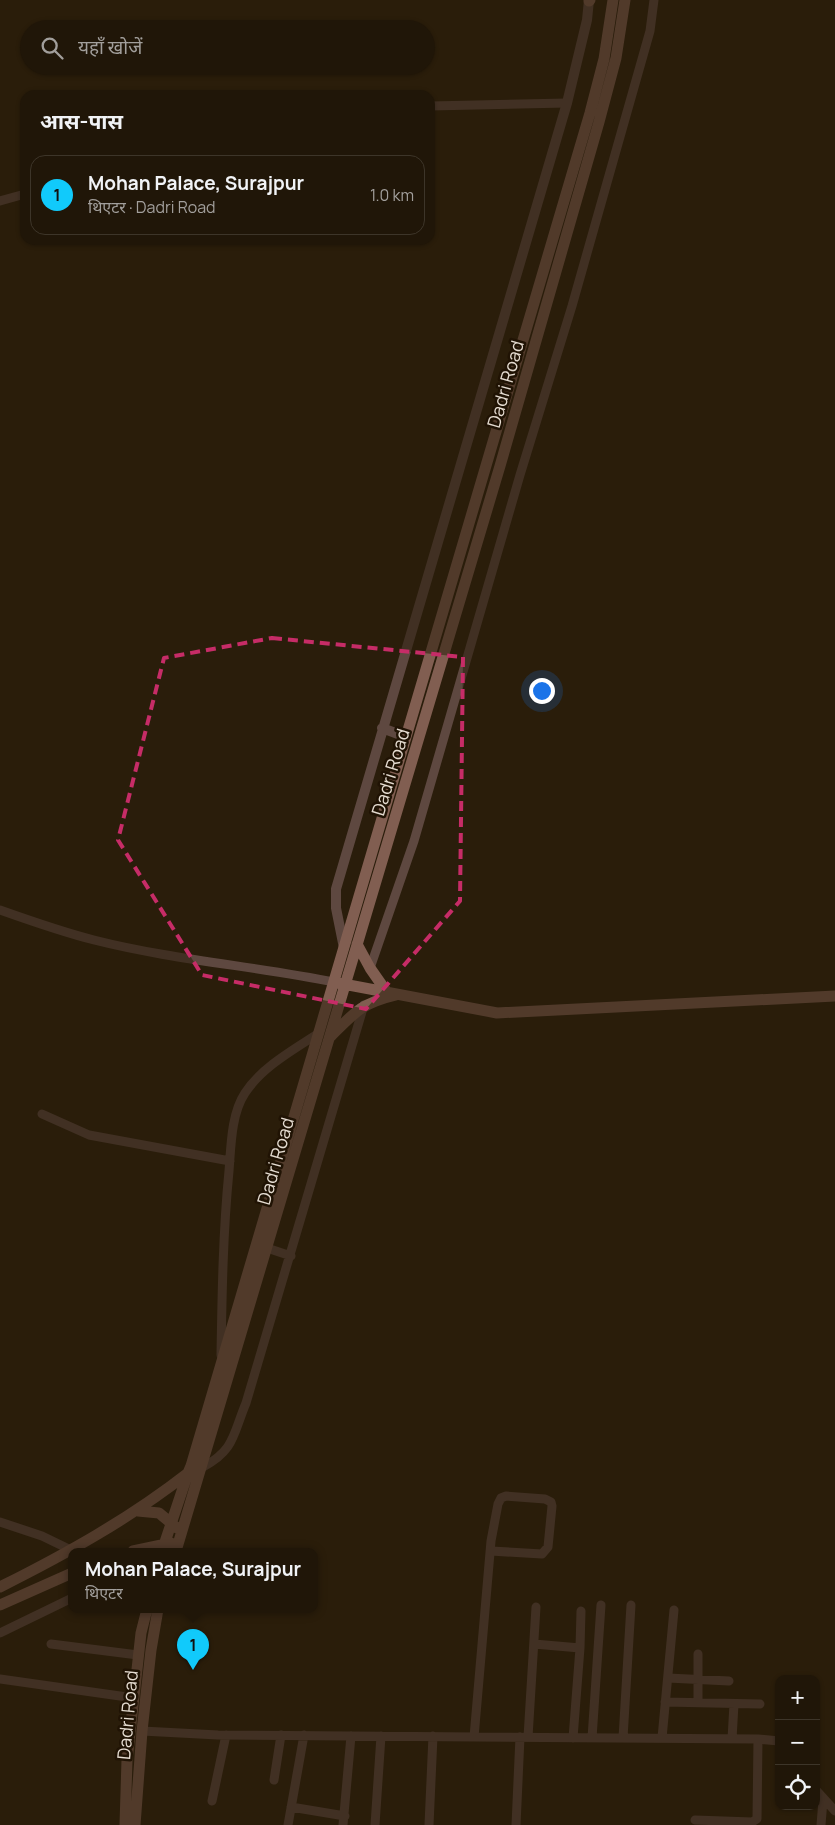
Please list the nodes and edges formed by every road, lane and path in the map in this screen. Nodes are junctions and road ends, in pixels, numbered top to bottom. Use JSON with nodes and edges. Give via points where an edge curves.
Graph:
{"nodes":[{"id":1,"x":589,"y":0,"type":"edge"},
{"id":2,"x":604,"y":0,"type":"edge"},
{"id":3,"x":625,"y":0,"type":"edge"},
{"id":4,"x":654,"y":0,"type":"edge"},
{"id":5,"x":613,"y":5,"type":"edge"},
{"id":6,"x":566,"y":103,"type":"junction"},
{"id":7,"x":435,"y":106,"type":"edge"},
{"id":8,"x":20,"y":195,"type":"edge"},
{"id":9,"x":0,"y":201,"type":"edge"},
{"id":10,"x":382,"y":728,"type":"junction"},
{"id":11,"x":406,"y":736,"type":"junction"},
{"id":12,"x":0,"y":910,"type":"edge"},
{"id":13,"x":357,"y":944,"type":"junction"},
{"id":14,"x":344,"y":949,"type":"junction"},
{"id":15,"x":370,"y":968,"type":"junction"},
{"id":16,"x":339,"y":983,"type":"junction"},
{"id":17,"x":392,"y":993,"type":"junction"},
{"id":18,"x":835,"y":996,"type":"edge"},
{"id":19,"x":364,"y":1005,"type":"junction"},
{"id":20,"x":324,"y":1035,"type":"junction"},
{"id":21,"x":42,"y":1114,"type":"dead end"},
{"id":22,"x":230,"y":1161,"type":"junction"},
{"id":23,"x":273,"y":1250,"type":"junction"},
{"id":24,"x":291,"y":1256,"type":"junction"},
{"id":25,"x":221,"y":1365,"type":"junction"},
{"id":26,"x":203,"y":1467,"type":"junction"},
{"id":27,"x":189,"y":1470,"type":"junction"},
{"id":28,"x":138,"y":1511,"type":"junction"},
{"id":29,"x":0,"y":1522,"type":"edge"},
{"id":30,"x":173,"y":1522,"type":"junction"},
{"id":31,"x":180,"y":1542,"type":"edge"},
{"id":32,"x":163,"y":1547,"type":"edge"},
{"id":33,"x":78,"y":1548,"type":"edge"},
{"id":34,"x":68,"y":1549,"type":"edge"},
{"id":35,"x":491,"y":1551,"type":"junction"},
{"id":36,"x":68,"y":1553,"type":"edge"},
{"id":37,"x":68,"y":1575,"type":"edge"},
{"id":38,"x":0,"y":1587,"type":"edge"},
{"id":39,"x":68,"y":1600,"type":"edge"},
{"id":40,"x":601,"y":1605,"type":"dead end"},
{"id":41,"x":631,"y":1605,"type":"dead end"},
{"id":42,"x":0,"y":1606,"type":"edge"},
{"id":43,"x":536,"y":1607,"type":"dead end"},
{"id":44,"x":674,"y":1610,"type":"dead end"},
{"id":45,"x":581,"y":1611,"type":"dead end"},
{"id":46,"x":146,"y":1613,"type":"edge"},
{"id":47,"x":157,"y":1613,"type":"edge"},
{"id":48,"x":0,"y":1633,"type":"edge"},
{"id":49,"x":51,"y":1644,"type":"dead end"},
{"id":50,"x":534,"y":1644,"type":"junction"},
{"id":51,"x":580,"y":1648,"type":"junction"},
{"id":52,"x":698,"y":1654,"type":"dead end"},
{"id":53,"x":138,"y":1655,"type":"junction"},
{"id":54,"x":668,"y":1678,"type":"junction"},
{"id":55,"x":0,"y":1679,"type":"edge"},
{"id":56,"x":698,"y":1680,"type":"junction"},
{"id":57,"x":729,"y":1681,"type":"dead end"},
{"id":58,"x":134,"y":1698,"type":"junction"},
{"id":59,"x":664,"y":1702,"type":"junction"},
{"id":60,"x":698,"y":1702,"type":"junction"},
{"id":61,"x":734,"y":1704,"type":"junction"},
{"id":62,"x":760,"y":1704,"type":"dead end"},
{"id":63,"x":142,"y":1731,"type":"junction"},
{"id":64,"x":226,"y":1735,"type":"junction"},
{"id":65,"x":281,"y":1735,"type":"junction"},
{"id":66,"x":304,"y":1735,"type":"junction"},
{"id":67,"x":351,"y":1736,"type":"junction"},
{"id":68,"x":381,"y":1736,"type":"junction"},
{"id":69,"x":433,"y":1736,"type":"junction"},
{"id":70,"x":474,"y":1737,"type":"junction"},
{"id":71,"x":524,"y":1737,"type":"junction"},
{"id":72,"x":573,"y":1738,"type":"junction"},
{"id":73,"x":592,"y":1738,"type":"junction"},
{"id":74,"x":623,"y":1738,"type":"junction"},
{"id":75,"x":662,"y":1738,"type":"junction"},
{"id":76,"x":732,"y":1739,"type":"junction"},
{"id":77,"x":758,"y":1739,"type":"junction"},
{"id":78,"x":775,"y":1741,"type":"edge"},
{"id":79,"x":274,"y":1780,"type":"dead end"},
{"id":80,"x":820,"y":1796,"type":"edge"},
{"id":81,"x":823,"y":1800,"type":"junction"},
{"id":82,"x":212,"y":1801,"type":"dead end"},
{"id":83,"x":291,"y":1807,"type":"junction"},
{"id":84,"x":835,"y":1811,"type":"edge"},
{"id":85,"x":344,"y":1820,"type":"edge"},
{"id":86,"x":695,"y":1820,"type":"dead end"},
{"id":87,"x":125,"y":1825,"type":"edge"},
{"id":88,"x":135,"y":1825,"type":"edge"},
{"id":89,"x":288,"y":1825,"type":"edge"},
{"id":90,"x":375,"y":1825,"type":"edge"},
{"id":91,"x":430,"y":1825,"type":"edge"},
{"id":92,"x":516,"y":1825,"type":"edge"},
{"id":93,"x":821,"y":1825,"type":"edge"}],
"edges":[{"from":1,"to":6,"type":"street"},
{"from":2,"to":5,"type":"main road"},
{"from":3,"to":13,"type":"main road","name":"Dadri Road","via":[[616,58],[599,122]]},
{"from":4,"to":15,"type":"street","via":[[650,31],[572,306],[414,841]]},
{"from":5,"to":11,"type":"main road","name":"Dadri Road","via":[[590,113]]},
{"from":6,"to":7,"type":"street"},
{"from":6,"to":10,"type":"street"},
{"from":8,"to":9,"type":"street"},
{"from":10,"to":11,"type":"street"},
{"from":10,"to":14,"type":"street","via":[[336,889],[336,908]]},
{"from":11,"to":14,"type":"main road","name":"Dadri Road"},
{"from":12,"to":16,"type":"street","via":[[94,940]]},
{"from":13,"to":15,"type":"main road"},
{"from":13,"to":16,"type":"main road","name":"Dadri Road"},
{"from":14,"to":16,"type":"main road","name":"Dadri Road"},
{"from":15,"to":17,"type":"main road"},
{"from":16,"to":17,"type":"main road"},
{"from":16,"to":20,"type":"main road","name":"Dadri Road"},
{"from":17,"to":18,"type":"main road","via":[[497,1013]]},
{"from":17,"to":19,"type":"main road"},
{"from":19,"to":20,"type":"main road"},
{"from":19,"to":24,"type":"street"},
{"from":20,"to":22,"type":"street","via":[[287,1055],[255,1080],[244,1094],[237,1114]]},
{"from":20,"to":23,"type":"main road","name":"Dadri Road"},
{"from":20,"to":25,"type":"main road","name":"Dadri Road"},
{"from":21,"to":22,"type":"street","via":[[89,1135]]},
{"from":22,"to":25,"type":"street","via":[[222,1262]]},
{"from":23,"to":24,"type":"street"},
{"from":23,"to":26,"type":"main road","name":"Dadri Road"},
{"from":24,"to":26,"type":"street","via":[[246,1403],[229,1446],[219,1458]]},
{"from":25,"to":27,"type":"main road","name":"Dadri Road"},
{"from":26,"to":31,"type":"main road","name":"Dadri Road"},
{"from":27,"to":28,"type":"main road"},
{"from":27,"to":30,"type":"main road","name":"Dadri Road"},
{"from":28,"to":30,"type":"main road","via":[[159,1513]]},
{"from":28,"to":33,"type":"main road"},
{"from":29,"to":34,"type":"street"},
{"from":30,"to":31,"type":"main road"},
{"from":30,"to":32,"type":"main road","name":"Dadri Road"},
{"from":31,"to":32,"type":"main road"},
{"from":35,"to":35,"type":"street","via":[[501,1498],[545,1499],[550,1502],[548,1547],[542,1554]]},
{"from":35,"to":70,"type":"street"},
{"from":36,"to":38,"type":"main road"},
{"from":37,"to":42,"type":"main road"},
{"from":39,"to":48,"type":"street"},
{"from":40,"to":73,"type":"street"},
{"from":41,"to":74,"type":"street"},
{"from":43,"to":50,"type":"street"},
{"from":44,"to":54,"type":"street"},
{"from":45,"to":51,"type":"street"},
{"from":46,"to":53,"type":"main road","name":"Dadri Road"},
{"from":47,"to":63,"type":"main road","name":"Dadri Road"},
{"from":49,"to":53,"type":"street"},
{"from":50,"to":51,"type":"street"},
{"from":50,"to":71,"type":"street"},
{"from":51,"to":72,"type":"street"},
{"from":52,"to":56,"type":"street"},
{"from":53,"to":58,"type":"main road","name":"Dadri Road"},
{"from":54,"to":56,"type":"street"},
{"from":54,"to":59,"type":"street"},
{"from":55,"to":58,"type":"street"},
{"from":56,"to":57,"type":"street"},
{"from":56,"to":60,"type":"street"},
{"from":58,"to":87,"type":"main road","name":"Dadri Road","via":[[127,1760]]},
{"from":59,"to":60,"type":"street"},
{"from":59,"to":75,"type":"street"},
{"from":60,"to":61,"type":"street"},
{"from":61,"to":62,"type":"street"},
{"from":61,"to":76,"type":"street"},
{"from":63,"to":64,"type":"street"},
{"from":63,"to":88,"type":"main road","name":"Dadri Road"},
{"from":64,"to":65,"type":"street"},
{"from":64,"to":82,"type":"street"},
{"from":65,"to":66,"type":"street"},
{"from":65,"to":79,"type":"street"},
{"from":66,"to":67,"type":"street"},
{"from":66,"to":83,"type":"street"},
{"from":67,"to":68,"type":"street"},
{"from":67,"to":85,"type":"street"},
{"from":68,"to":69,"type":"street"},
{"from":68,"to":90,"type":"street"},
{"from":69,"to":70,"type":"street"},
{"from":69,"to":91,"type":"street"},
{"from":70,"to":71,"type":"street"},
{"from":71,"to":72,"type":"street"},
{"from":71,"to":92,"type":"street"},
{"from":72,"to":73,"type":"street"},
{"from":73,"to":74,"type":"street"},
{"from":74,"to":75,"type":"street"},
{"from":75,"to":76,"type":"street"},
{"from":76,"to":77,"type":"street"},
{"from":77,"to":78,"type":"street"},
{"from":77,"to":86,"type":"street","via":[[757,1819],[752,1822]]},
{"from":80,"to":81,"type":"street"},
{"from":81,"to":84,"type":"street"},
{"from":81,"to":93,"type":"street"},
{"from":83,"to":85,"type":"street"},
{"from":83,"to":89,"type":"street"}]}
